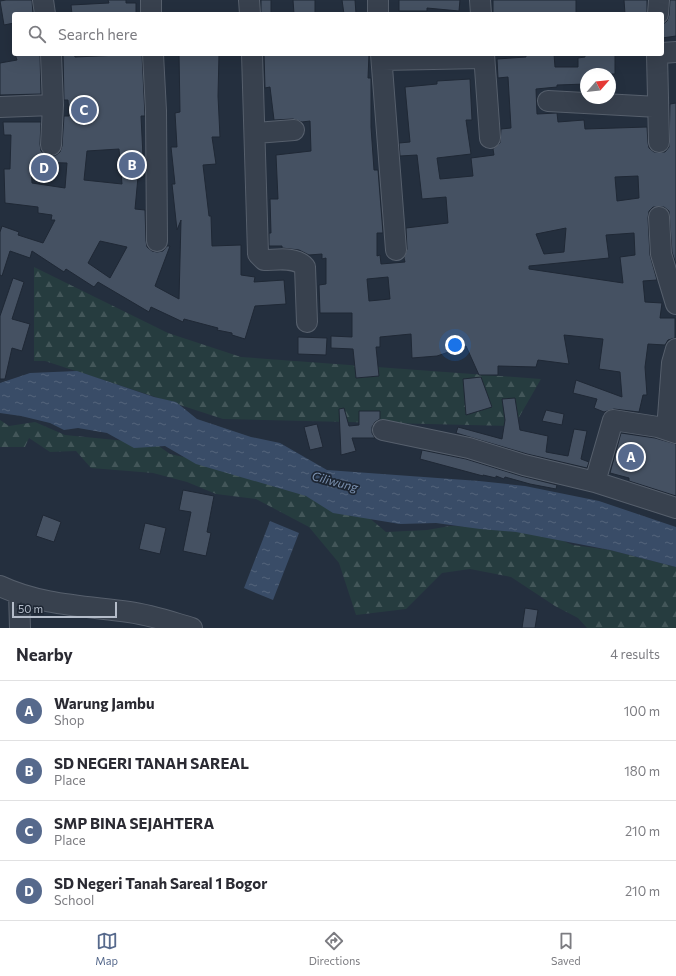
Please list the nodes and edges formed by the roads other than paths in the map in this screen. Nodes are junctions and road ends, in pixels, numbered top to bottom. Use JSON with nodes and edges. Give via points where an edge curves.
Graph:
{"nodes":[{"id":1,"x":43,"y":0,"type":"edge"},
{"id":2,"x":151,"y":0,"type":"edge"},
{"id":3,"x":249,"y":0,"type":"edge"},
{"id":4,"x":378,"y":0,"type":"edge"},
{"id":5,"x":480,"y":0,"type":"edge"},
{"id":6,"x":659,"y":0,"type":"edge"},
{"id":7,"x":45,"y":12,"type":"edge"},
{"id":8,"x":152,"y":12,"type":"edge"},
{"id":9,"x":250,"y":12,"type":"edge"},
{"id":10,"x":378,"y":12,"type":"edge"},
{"id":11,"x":481,"y":12,"type":"edge"},
{"id":12,"x":658,"y":12,"type":"edge"},
{"id":13,"x":676,"y":52,"type":"edge"},
{"id":14,"x":664,"y":53,"type":"edge"},
{"id":15,"x":51,"y":56,"type":"edge"},
{"id":16,"x":153,"y":56,"type":"edge"},
{"id":17,"x":252,"y":56,"type":"edge"},
{"id":18,"x":484,"y":56,"type":"edge"},
{"id":19,"x":656,"y":56,"type":"edge"},
{"id":20,"x":381,"y":57,"type":"edge"},
{"id":21,"x":548,"y":101,"type":"dead end"},
{"id":22,"x":53,"y":105,"type":"junction"},
{"id":23,"x":0,"y":107,"type":"edge"},
{"id":24,"x":658,"y":107,"type":"junction"},
{"id":25,"x":294,"y":130,"type":"dead end"},
{"id":26,"x":256,"y":133,"type":"junction"},
{"id":27,"x":490,"y":138,"type":"dead end"},
{"id":28,"x":660,"y":142,"type":"dead end"},
{"id":29,"x":51,"y":145,"type":"dead end"},
{"id":30,"x":659,"y":217,"type":"dead end"},
{"id":31,"x":157,"y":241,"type":"dead end"},
{"id":32,"x":396,"y":250,"type":"dead end"},
{"id":33,"x":676,"y":304,"type":"edge"},
{"id":34,"x":307,"y":322,"type":"dead end"},
{"id":35,"x":676,"y":348,"type":"edge"},
{"id":36,"x":383,"y":430,"type":"dead end"},
{"id":37,"x":671,"y":431,"type":"edge"},
{"id":38,"x":595,"y":482,"type":"junction"},
{"id":39,"x":676,"y":508,"type":"edge"},
{"id":40,"x":0,"y":586,"type":"edge"},
{"id":41,"x":19,"y":594,"type":"junction"},
{"id":42,"x":20,"y":628,"type":"edge"},
{"id":43,"x":192,"y":628,"type":"edge"}],
"edges":[{"from":1,"to":7,"type":"street"},
{"from":2,"to":8,"type":"street"},
{"from":3,"to":9,"type":"street"},
{"from":4,"to":10,"type":"street"},
{"from":5,"to":11,"type":"street"},
{"from":6,"to":12,"type":"street"},
{"from":13,"to":14,"type":"street"},
{"from":15,"to":22,"type":"street"},
{"from":16,"to":31,"type":"street"},
{"from":17,"to":26,"type":"street"},
{"from":18,"to":20,"type":"street"},
{"from":18,"to":27,"type":"street"},
{"from":19,"to":24,"type":"street"},
{"from":20,"to":32,"type":"street"},
{"from":21,"to":24,"type":"street"},
{"from":22,"to":23,"type":"street"},
{"from":22,"to":29,"type":"street"},
{"from":24,"to":28,"type":"street"},
{"from":25,"to":26,"type":"street"},
{"from":26,"to":34,"type":"street","via":[[258,254],[264,260],[296,260],[305,267]]},
{"from":30,"to":33,"type":"street","via":[[661,254]]},
{"from":35,"to":37,"type":"street","via":[[672,363]]},
{"from":36,"to":38,"type":"street","via":[[469,448],[538,469]]},
{"from":37,"to":38,"type":"street","via":[[613,420]]},
{"from":38,"to":39,"type":"street"},
{"from":40,"to":41,"type":"street"},
{"from":41,"to":42,"type":"street"},
{"from":41,"to":43,"type":"street","via":[[78,607],[156,616]]}]}
